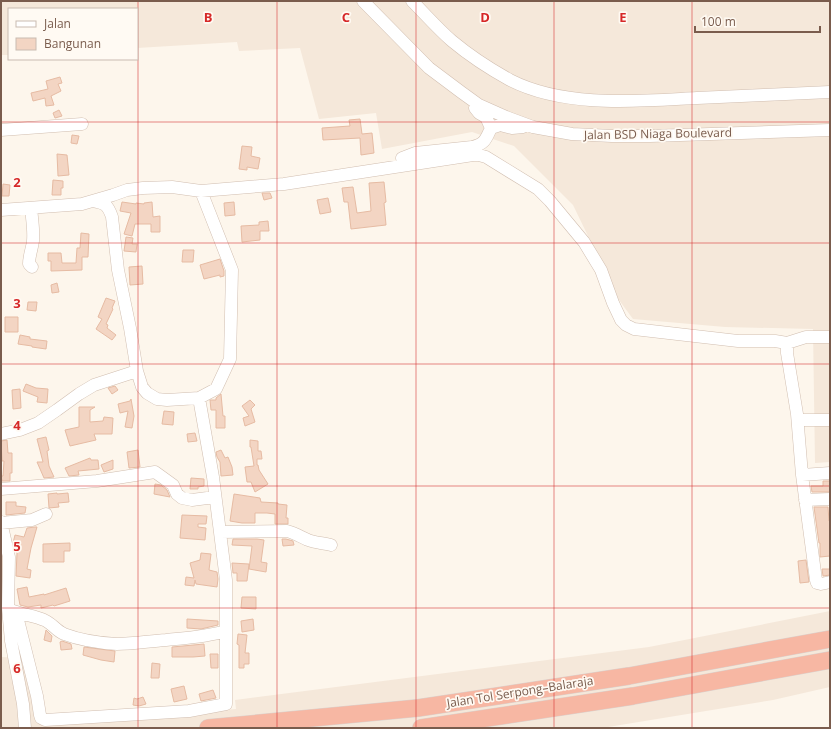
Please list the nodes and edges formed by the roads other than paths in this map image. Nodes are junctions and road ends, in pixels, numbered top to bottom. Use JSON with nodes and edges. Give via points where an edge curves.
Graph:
{"nodes":[{"id":1,"x":363,"y":1,"type":"edge"},
{"id":2,"x":412,"y":1,"type":"edge"},
{"id":3,"x":460,"y":92,"type":"junction"},
{"id":4,"x":830,"y":92,"type":"edge"},
{"id":5,"x":82,"y":124,"type":"dead end"},
{"id":6,"x":533,"y":127,"type":"junction"},
{"id":7,"x":491,"y":128,"type":"junction"},
{"id":8,"x":1,"y":130,"type":"edge"},
{"id":9,"x":830,"y":130,"type":"edge"},
{"id":10,"x":404,"y":165,"type":"junction"},
{"id":11,"x":201,"y":191,"type":"junction"},
{"id":12,"x":93,"y":201,"type":"junction"},
{"id":13,"x":31,"y":208,"type":"junction"},
{"id":14,"x":1,"y":210,"type":"edge"},
{"id":15,"x":32,"y":267,"type":"dead end"},
{"id":16,"x":830,"y":337,"type":"edge"},
{"id":17,"x":787,"y":343,"type":"junction"},
{"id":18,"x":137,"y":371,"type":"junction"},
{"id":19,"x":199,"y":398,"type":"junction"},
{"id":20,"x":798,"y":420,"type":"junction"},
{"id":21,"x":830,"y":420,"type":"edge"},
{"id":22,"x":1,"y":434,"type":"edge"},
{"id":23,"x":830,"y":473,"type":"edge"},
{"id":24,"x":802,"y":475,"type":"junction"},
{"id":25,"x":1,"y":489,"type":"edge"},
{"id":26,"x":215,"y":497,"type":"junction"},
{"id":27,"x":830,"y":499,"type":"edge"},
{"id":28,"x":805,"y":500,"type":"junction"},
{"id":29,"x":46,"y":514,"type":"dead end"},
{"id":30,"x":1,"y":522,"type":"edge"},
{"id":31,"x":220,"y":532,"type":"junction"},
{"id":32,"x":331,"y":545,"type":"dead end"},
{"id":33,"x":830,"y":582,"type":"edge"},
{"id":34,"x":12,"y":610,"type":"junction"},
{"id":35,"x":226,"y":631,"type":"junction"},
{"id":36,"x":830,"y":639,"type":"edge"},
{"id":37,"x":830,"y":660,"type":"edge"},
{"id":38,"x":25,"y":728,"type":"edge"},
{"id":39,"x":208,"y":728,"type":"edge"},
{"id":40,"x":421,"y":728,"type":"edge"}],
"edges":[{"from":1,"to":3,"type":"street","name":"Jalan BSD Niaga Boulevard","via":[[429,68]]},
{"from":2,"to":4,"type":"street","via":[[452,41],[480,62],[511,80],[542,92],[576,99],[620,100]]},
{"from":3,"to":6,"type":"street","name":"Jalan BSD Niaga Boulevard","via":[[506,118]]},
{"from":3,"to":7,"type":"street","via":[[486,117]]},
{"from":5,"to":8,"type":"street"},
{"from":6,"to":7,"type":"street","via":[[512,128],[500,125]]},
{"from":6,"to":9,"type":"street","name":"Jalan BSD Niaga Boulevard","via":[[572,134],[612,136]]},
{"from":7,"to":10,"type":"street","via":[[478,146],[415,153],[402,158]]},
{"from":10,"to":11,"type":"street","via":[[284,184]]},
{"from":10,"to":17,"type":"street","via":[[479,155],[538,189],[584,242],[601,270],[620,320],[634,329],[738,341]]},
{"from":11,"to":12,"type":"street","via":[[172,187],[143,188],[127,190]]},
{"from":11,"to":19,"type":"street","via":[[232,270],[230,359],[216,389]]},
{"from":12,"to":13,"type":"street"},
{"from":12,"to":18,"type":"street","via":[[105,204],[112,217],[118,270]]},
{"from":13,"to":14,"type":"street"},
{"from":13,"to":15,"type":"street","via":[[33,241],[29,264]]},
{"from":16,"to":17,"type":"street","via":[[806,338]]},
{"from":17,"to":20,"type":"street"},
{"from":18,"to":19,"type":"street","via":[[142,387],[157,399]]},
{"from":18,"to":22,"type":"street","via":[[94,385],[38,423]]},
{"from":19,"to":26,"type":"street"},
{"from":20,"to":21,"type":"street"},
{"from":20,"to":24,"type":"street"},
{"from":23,"to":24,"type":"street"},
{"from":24,"to":28,"type":"street"},
{"from":25,"to":26,"type":"street","via":[[97,481],[155,472],[173,485],[182,498],[192,500]]},
{"from":26,"to":31,"type":"street"},
{"from":27,"to":28,"type":"street"},
{"from":28,"to":33,"type":"street","via":[[816,580],[821,584]]},
{"from":29,"to":30,"type":"street","via":[[32,520]]},
{"from":30,"to":34,"type":"street","via":[[9,557]]},
{"from":31,"to":32,"type":"street","via":[[287,531],[308,540]]},
{"from":31,"to":35,"type":"street","via":[[226,580]]},
{"from":34,"to":35,"type":"street","via":[[44,620],[65,634],[84,640],[118,644],[204,636]]},
{"from":34,"to":35,"type":"street","via":[[40,715],[45,720],[189,711],[226,704]]},
{"from":34,"to":38,"type":"street","via":[[11,641]]},
{"from":36,"to":39,"type":"highway","name":"Jalan Tol Serpong–Balaraja","via":[[629,676],[418,708]]},
{"from":37,"to":40,"type":"highway","name":"Jalan Tol Serpong–Balaraja","via":[[633,696]]}]}
